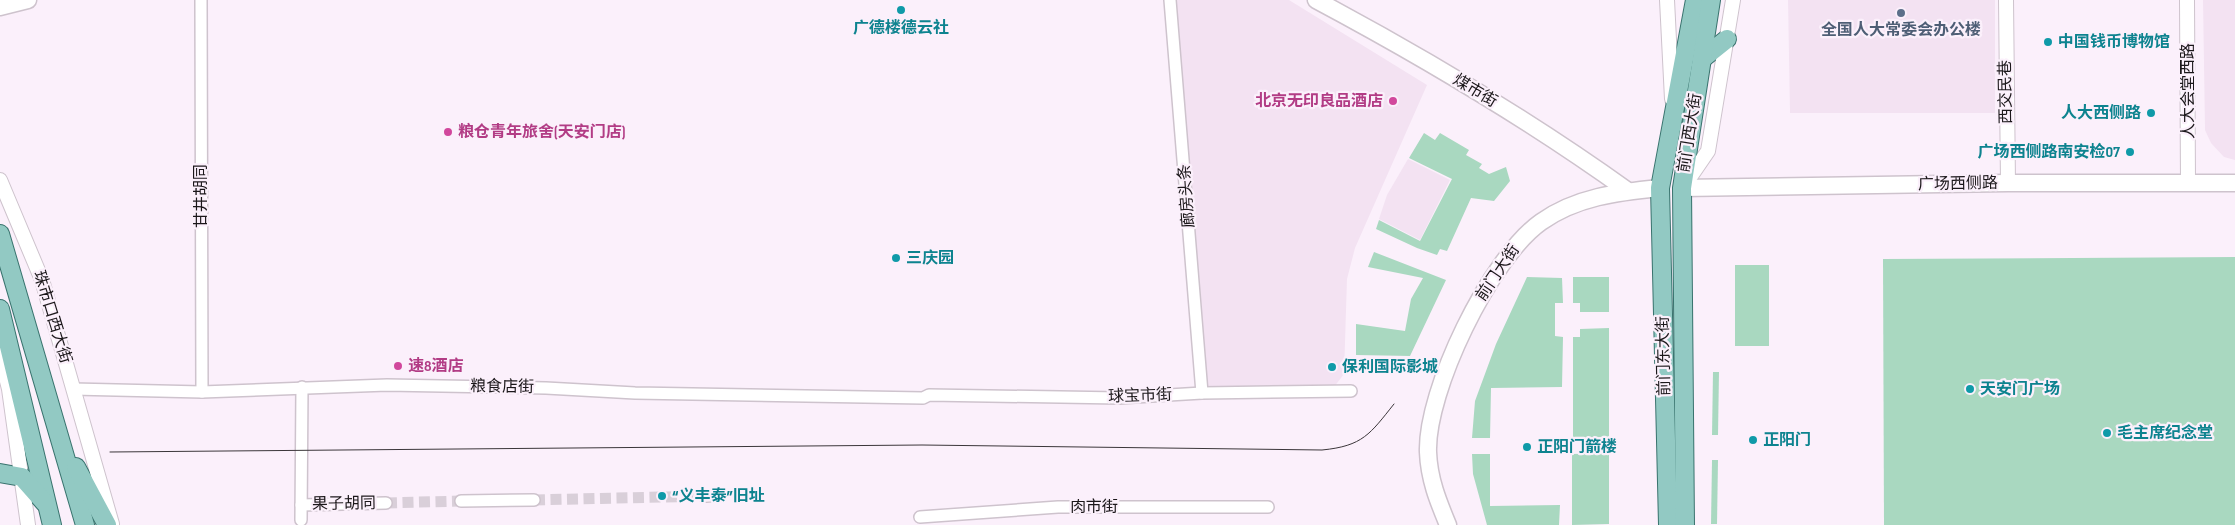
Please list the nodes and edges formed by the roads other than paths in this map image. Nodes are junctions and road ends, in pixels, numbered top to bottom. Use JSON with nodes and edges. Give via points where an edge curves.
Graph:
{"nodes":[{"id":1,"x":28,"y":0,"type":"edge"},
{"id":2,"x":201,"y":0,"type":"edge"},
{"id":3,"x":1170,"y":0,"type":"edge"},
{"id":4,"x":1316,"y":0,"type":"edge"},
{"id":5,"x":1667,"y":0,"type":"edge"},
{"id":6,"x":1695,"y":0,"type":"edge"},
{"id":7,"x":1711,"y":0,"type":"edge"},
{"id":8,"x":1733,"y":0,"type":"edge"},
{"id":9,"x":2006,"y":0,"type":"edge"},
{"id":10,"x":2187,"y":0,"type":"edge"},
{"id":11,"x":0,"y":6,"type":"edge"},
{"id":12,"x":1727,"y":39,"type":"junction"},
{"id":13,"x":1702,"y":59,"type":"junction"},
{"id":14,"x":1673,"y":122,"type":"junction"},
{"id":15,"x":0,"y":180,"type":"edge"},
{"id":16,"x":2008,"y":183,"type":"junction"},
{"id":17,"x":2188,"y":183,"type":"junction"},
{"id":18,"x":2235,"y":183,"type":"edge"},
{"id":19,"x":1660,"y":188,"type":"junction"},
{"id":20,"x":1682,"y":188,"type":"junction"},
{"id":21,"x":1628,"y":191,"type":"junction"},
{"id":22,"x":0,"y":232,"type":"edge"},
{"id":23,"x":0,"y":309,"type":"edge"},
{"id":24,"x":0,"y":354,"type":"edge"},
{"id":25,"x":302,"y":387,"type":"junction"},
{"id":26,"x":73,"y":389,"type":"junction"},
{"id":27,"x":1351,"y":391,"type":"dead end"},
{"id":28,"x":202,"y":392,"type":"junction"},
{"id":29,"x":1202,"y":393,"type":"junction"},
{"id":30,"x":929,"y":395,"type":"joint"},
{"id":31,"x":61,"y":438,"type":"junction"},
{"id":32,"x":0,"y":472,"type":"edge"},
{"id":33,"x":22,"y":477,"type":"junction"},
{"id":34,"x":718,"y":495,"type":"dead end"},
{"id":35,"x":706,"y":496,"type":"tunnel mouth"},
{"id":36,"x":534,"y":500,"type":"tunnel mouth"},
{"id":37,"x":461,"y":502,"type":"tunnel mouth"},
{"id":38,"x":386,"y":503,"type":"tunnel mouth"},
{"id":39,"x":47,"y":505,"type":"junction"},
{"id":40,"x":301,"y":505,"type":"junction"},
{"id":41,"x":1268,"y":508,"type":"dead end"},
{"id":42,"x":920,"y":517,"type":"dead end"},
{"id":43,"x":301,"y":520,"type":"dead end"},
{"id":44,"x":28,"y":525,"type":"edge"},
{"id":45,"x":52,"y":525,"type":"edge"},
{"id":46,"x":85,"y":525,"type":"edge"},
{"id":47,"x":107,"y":525,"type":"edge"},
{"id":48,"x":112,"y":525,"type":"edge"},
{"id":49,"x":1448,"y":525,"type":"edge"},
{"id":50,"x":1668,"y":525,"type":"edge"},
{"id":51,"x":1686,"y":525,"type":"edge"}],
"edges":[{"from":1,"to":11,"type":"main road"},
{"from":2,"to":28,"type":"street","name":"甘井胡同"},
{"from":3,"to":29,"type":"street","name":"廊房头条"},
{"from":4,"to":21,"type":"main road","name":"煤市街","via":[[1530,124]]},
{"from":5,"to":14,"type":"street","name":"前门西大街"},
{"from":6,"to":14,"type":"main road","name":"前门西大街"},
{"from":7,"to":13,"type":"main road","name":"前门西大街"},
{"from":8,"to":12,"type":"street","name":"前门西大街"},
{"from":9,"to":16,"type":"street","name":"西交民巷"},
{"from":10,"to":17,"type":"street","name":"人大会堂西路"},
{"from":12,"to":13,"type":"main road"},
{"from":12,"to":20,"type":"street","name":"前门西大街","via":[[1708,151]]},
{"from":13,"to":20,"type":"main road","name":"前门西大街"},
{"from":14,"to":19,"type":"main road","name":"前门西大街"},
{"from":15,"to":26,"type":"street","name":"珠市口西大街","via":[[42,280]]},
{"from":16,"to":17,"type":"main road","name":"广场西侧路"},
{"from":16,"to":20,"type":"main road","name":"广场西侧路"},
{"from":17,"to":18,"type":"main road","name":"广场西侧路"},
{"from":19,"to":20,"type":"main road"},
{"from":19,"to":21,"type":"main road","name":"前门大街"},
{"from":19,"to":50,"type":"main road","name":"前门东大街"},
{"from":20,"to":51,"type":"main road","name":"前门东大街"},
{"from":21,"to":49,"type":"main road","name":"前门大街","via":[[1595,197],[1541,222],[1519,241],[1476,306],[1443,377],[1430,420],[1428,451],[1433,488]]},
{"from":22,"to":31,"type":"main road","name":"珠市口西大街"},
{"from":23,"to":39,"type":"main road"},
{"from":24,"to":33,"type":"street","via":[[9,389]]},
{"from":25,"to":28,"type":"street","name":"粮食店街"},
{"from":25,"to":30,"type":"street","name":"粮食店街","via":[[387,385],[893,398]]},
{"from":25,"to":40,"type":"street"},
{"from":26,"to":28,"type":"street","name":"粮食店街"},
{"from":26,"to":48,"type":"street","name":"珠市口西大街"},
{"from":27,"to":29,"type":"street","name":"球宝市街"},
{"from":29,"to":30,"type":"street","name":"球宝市街","via":[[1119,398]]},
{"from":31,"to":46,"type":"main road"},
{"from":31,"to":47,"type":"main road"},
{"from":32,"to":33,"type":"main road"},
{"from":33,"to":39,"type":"main road"},
{"from":33,"to":44,"type":"street"},
{"from":34,"to":35,"type":"street"},
{"from":36,"to":37,"type":"street"},
{"from":38,"to":40,"type":"street","name":"果子胡同"},
{"from":39,"to":45,"type":"main road"},
{"from":40,"to":43,"type":"street"},
{"from":41,"to":42,"type":"street","name":"肉市街","via":[[1058,507]]}]}
